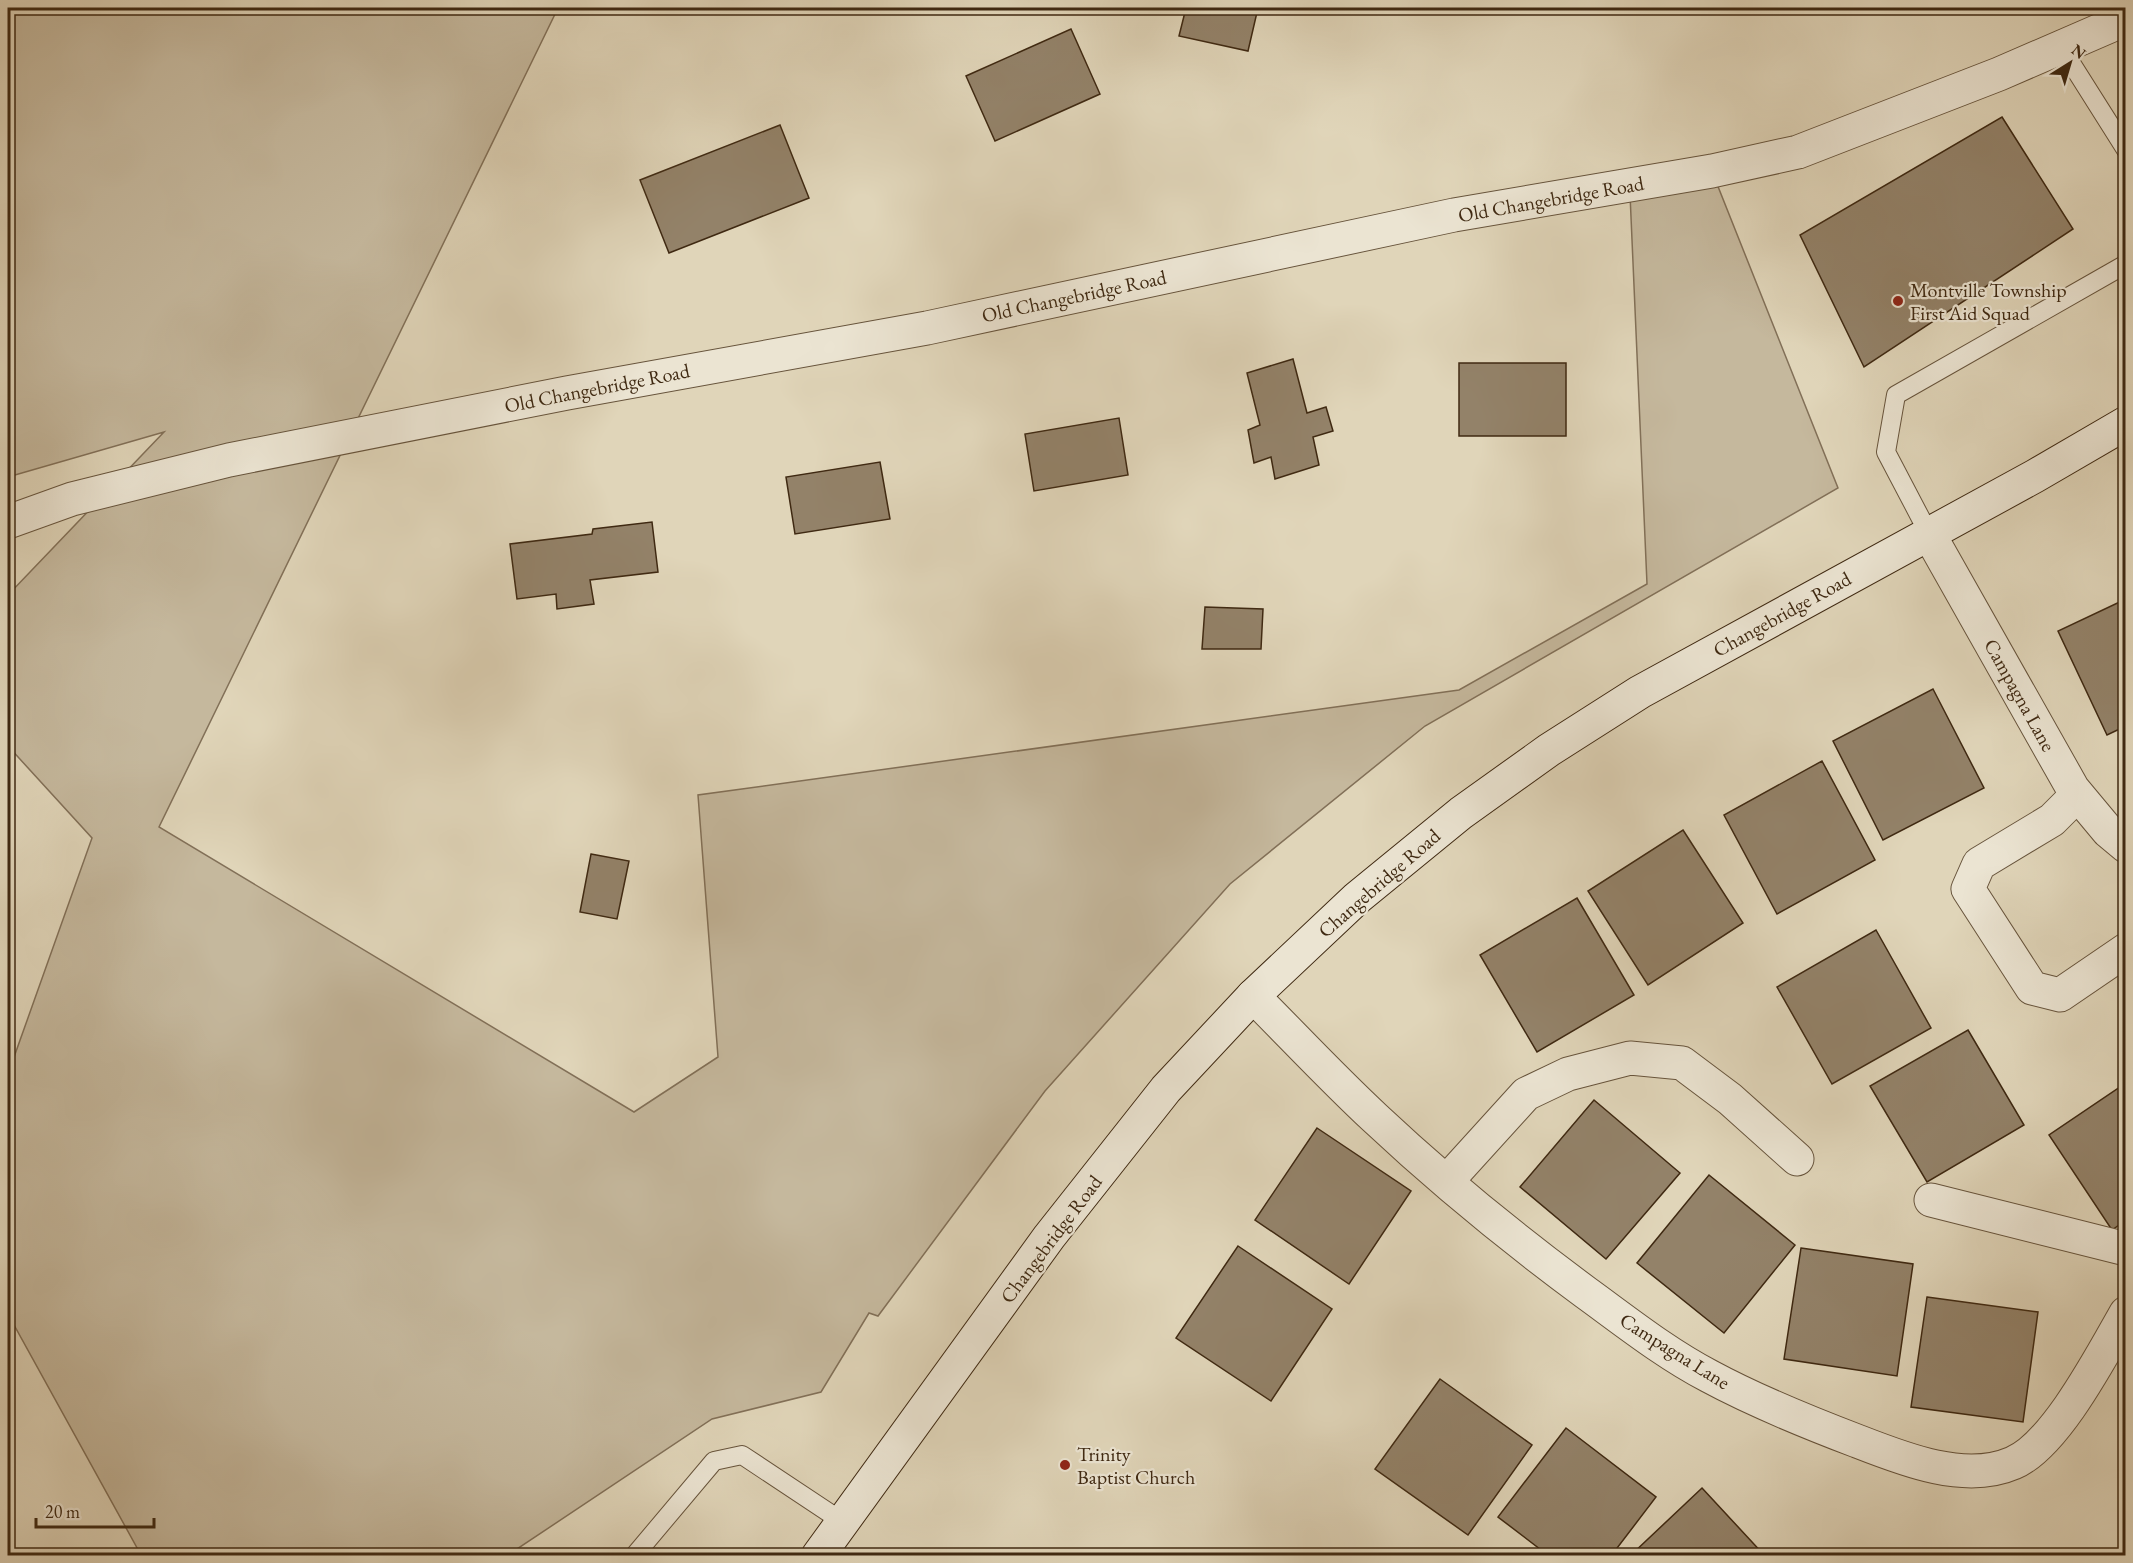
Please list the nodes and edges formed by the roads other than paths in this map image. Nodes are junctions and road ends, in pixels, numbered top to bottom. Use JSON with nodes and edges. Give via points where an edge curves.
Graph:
{"nodes":[{"id":1,"x":2126,"y":19,"type":"edge"},
{"id":2,"x":2061,"y":47,"type":"junction"},
{"id":3,"x":2126,"y":150,"type":"edge"},
{"id":4,"x":2126,"y":264,"type":"edge"},
{"id":5,"x":2126,"y":423,"type":"edge"},
{"id":6,"x":8,"y":522,"type":"edge"},
{"id":7,"x":1929,"y":534,"type":"junction"},
{"id":8,"x":2077,"y":795,"type":"junction"},
{"id":9,"x":2126,"y":846,"type":"edge"},
{"id":10,"x":2126,"y":950,"type":"edge"},
{"id":11,"x":1253,"y":996,"type":"junction"},
{"id":12,"x":1797,"y":1159,"type":"dead end"},
{"id":13,"x":1447,"y":1181,"type":"junction"},
{"id":14,"x":1931,"y":1200,"type":"dead end"},
{"id":15,"x":2126,"y":1250,"type":"edge"},
{"id":16,"x":2126,"y":1313,"type":"edge"},
{"id":17,"x":843,"y":1522,"type":"junction"},
{"id":18,"x":634,"y":1556,"type":"edge"},
{"id":19,"x":818,"y":1556,"type":"edge"}],
"edges":[{"from":1,"to":2,"type":"street","name":"Old Changebridge Road"},
{"from":2,"to":3,"type":"lane"},
{"from":2,"to":6,"type":"street","name":"Old Changebridge Road","via":[[1798,152],[1701,173],[1454,215],[927,328],[567,393],[229,460],[72,499]]},
{"from":4,"to":7,"type":"lane","via":[[1896,395],[1886,452]]},
{"from":5,"to":7,"type":"street","name":"Changebridge Road"},
{"from":7,"to":8,"type":"street","name":"Campagna Lane"},
{"from":7,"to":11,"type":"street","name":"Changebridge Road","via":[[1640,692],[1549,750],[1461,813],[1357,898]]},
{"from":8,"to":9,"type":"street","name":"Campagna Lane"},
{"from":8,"to":10,"type":"street","via":[[2052,820],[1979,864],[1968,889],[2032,988],[2060,995]]},
{"from":11,"to":13,"type":"street","name":"Campagna Lane","via":[[1375,1118]]},
{"from":11,"to":17,"type":"street","name":"Changebridge Road","via":[[1166,1089],[1049,1237]]},
{"from":12,"to":13,"type":"street","via":[[1730,1099],[1682,1063],[1630,1058],[1568,1074],[1526,1094]]},
{"from":13,"to":16,"type":"street","name":"Campagna Lane","via":[[1517,1242],[1638,1331],[1708,1376],[1787,1414],[1906,1460],[1962,1471],[1989,1470],[2014,1463],[2036,1447],[2086,1382]]},
{"from":14,"to":15,"type":"street"},
{"from":17,"to":18,"type":"lane","via":[[742,1455],[714,1461]]},
{"from":17,"to":19,"type":"street","name":"Changebridge Road"}]}
